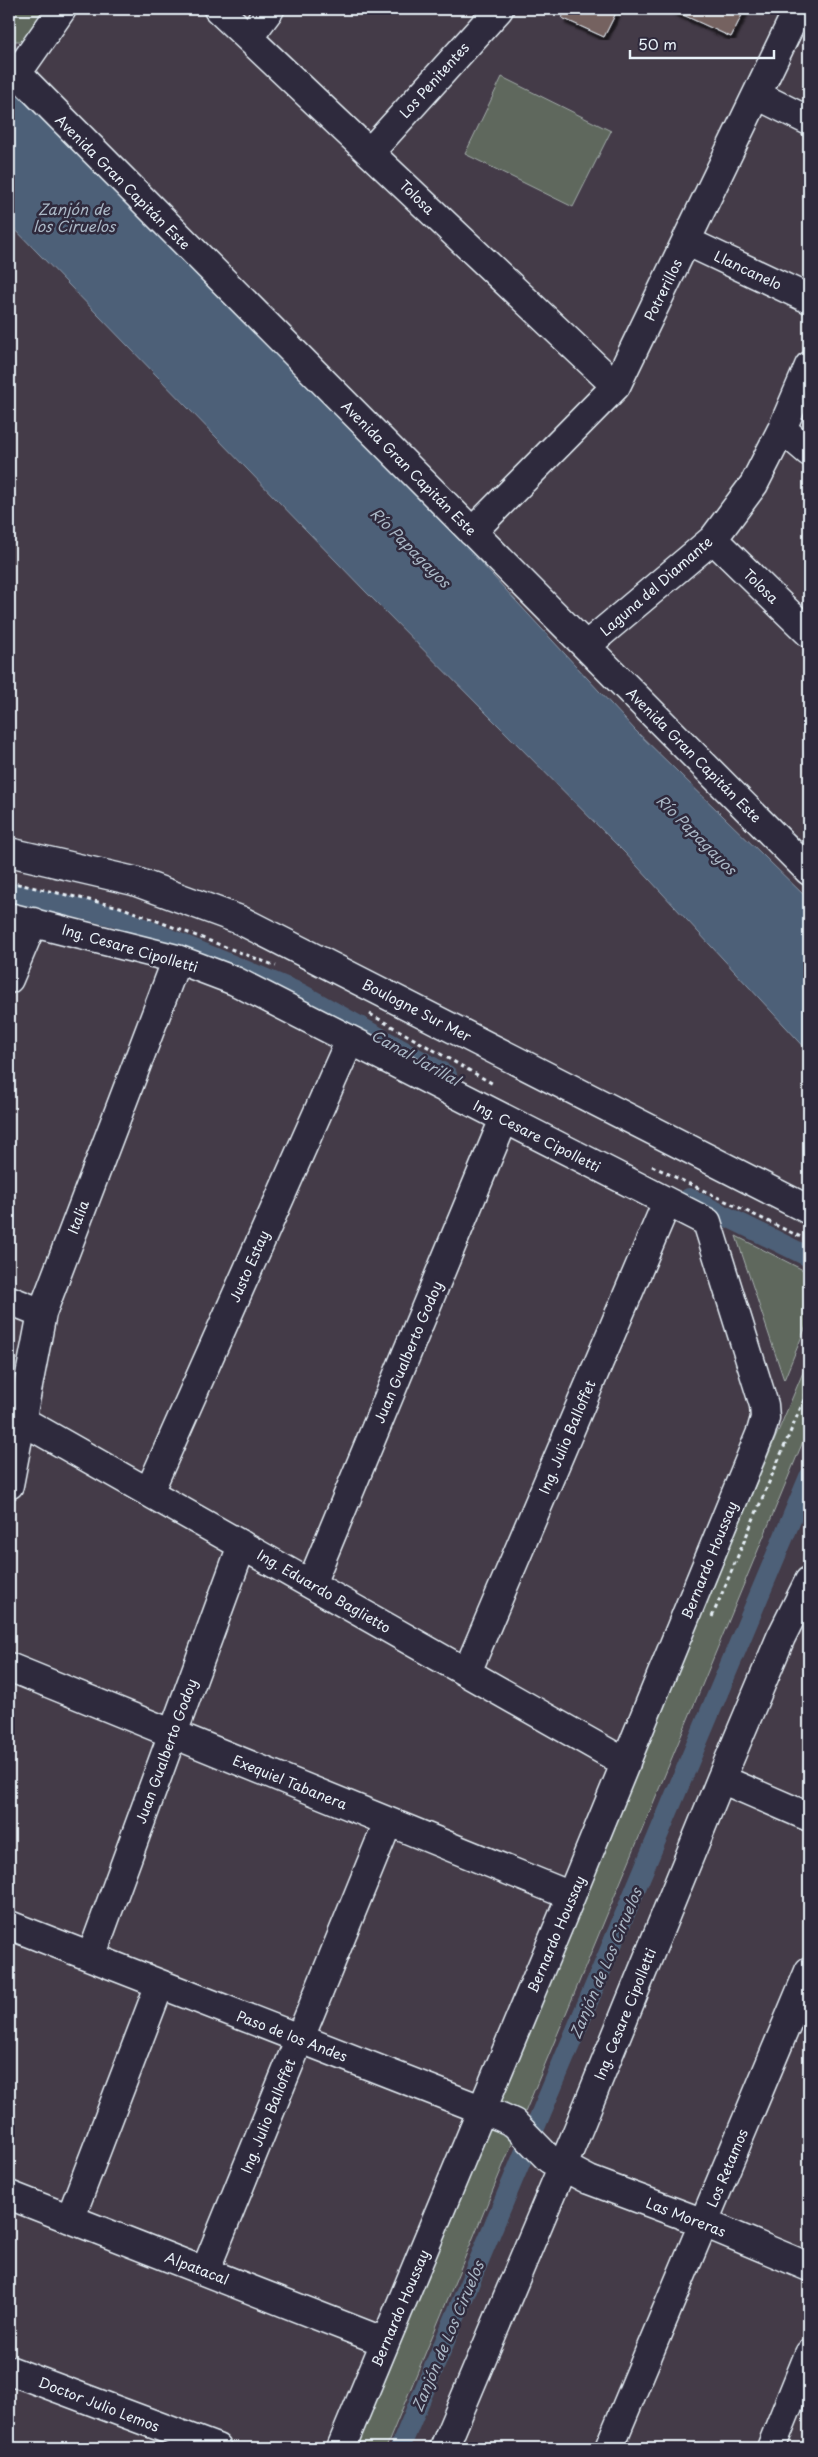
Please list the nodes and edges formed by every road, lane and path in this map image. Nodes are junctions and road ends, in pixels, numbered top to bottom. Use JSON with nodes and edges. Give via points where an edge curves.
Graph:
{"nodes":[{"id":1,"x":62,"y":9,"type":"edge"},
{"id":2,"x":218,"y":9,"type":"edge"},
{"id":3,"x":270,"y":9,"type":"edge"},
{"id":4,"x":498,"y":9,"type":"edge"},
{"id":5,"x":798,"y":9,"type":"edge"},
{"id":6,"x":249,"y":36,"type":"junction"},
{"id":7,"x":12,"y":70,"type":"edge"},
{"id":8,"x":757,"y":95,"type":"junction"},
{"id":9,"x":809,"y":121,"type":"edge"},
{"id":10,"x":370,"y":152,"type":"junction"},
{"id":11,"x":686,"y":241,"type":"junction"},
{"id":12,"x":809,"y":299,"type":"edge"},
{"id":13,"x":809,"y":366,"type":"edge"},
{"id":14,"x":616,"y":386,"type":"junction"},
{"id":15,"x":782,"y":429,"type":"junction"},
{"id":16,"x":809,"y":452,"type":"edge"},
{"id":17,"x":472,"y":532,"type":"junction"},
{"id":18,"x":713,"y":539,"type":"junction"},
{"id":19,"x":809,"y":633,"type":"edge"},
{"id":20,"x":586,"y":646,"type":"junction"},
{"id":21,"x":9,"y":852,"type":"edge"},
{"id":22,"x":809,"y":871,"type":"edge"},
{"id":23,"x":21,"y":919,"type":"edge"},
{"id":24,"x":178,"y":959,"type":"junction"},
{"id":25,"x":9,"y":979,"type":"edge"},
{"id":26,"x":350,"y":1040,"type":"junction"},
{"id":27,"x":504,"y":1119,"type":"junction"},
{"id":28,"x":667,"y":1202,"type":"junction"},
{"id":29,"x":809,"y":1210,"type":"edge"},
{"id":30,"x":9,"y":1300,"type":"edge"},
{"id":31,"x":42,"y":1312,"type":"junction"},
{"id":32,"x":765,"y":1418,"type":"joint"},
{"id":33,"x":21,"y":1420,"type":"junction"},
{"id":34,"x":9,"y":1485,"type":"edge"},
{"id":35,"x":148,"y":1492,"type":"junction"},
{"id":36,"x":242,"y":1545,"type":"junction"},
{"id":37,"x":809,"y":1580,"type":"edge"},
{"id":38,"x":311,"y":1584,"type":"junction"},
{"id":39,"x":9,"y":1667,"type":"edge"},
{"id":40,"x":467,"y":1672,"type":"junction"},
{"id":41,"x":172,"y":1733,"type":"junction"},
{"id":42,"x":626,"y":1763,"type":"junction"},
{"id":43,"x":721,"y":1779,"type":"junction"},
{"id":44,"x":809,"y":1817,"type":"edge"},
{"id":45,"x":388,"y":1822,"type":"junction"},
{"id":46,"x":571,"y":1896,"type":"junction"},
{"id":47,"x":9,"y":1925,"type":"edge"},
{"id":48,"x":91,"y":1957,"type":"junction"},
{"id":49,"x":809,"y":1970,"type":"edge"},
{"id":50,"x":160,"y":1984,"type":"junction"},
{"id":51,"x":300,"y":2039,"type":"junction"},
{"id":52,"x":482,"y":2109,"type":"junction"},
{"id":53,"x":556,"y":2163,"type":"junction"},
{"id":54,"x":9,"y":2195,"type":"edge"},
{"id":55,"x":70,"y":2219,"type":"junction"},
{"id":56,"x":704,"y":2223,"type":"junction"},
{"id":57,"x":809,"y":2267,"type":"edge"},
{"id":58,"x":205,"y":2271,"type":"junction"},
{"id":59,"x":385,"y":2342,"type":"junction"},
{"id":60,"x":809,"y":2354,"type":"edge"},
{"id":61,"x":9,"y":2370,"type":"edge"},
{"id":62,"x":217,"y":2448,"type":"edge"},
{"id":63,"x":341,"y":2448,"type":"edge"},
{"id":64,"x":444,"y":2448,"type":"edge"},
{"id":65,"x":609,"y":2448,"type":"edge"},
{"id":66,"x":771,"y":2448,"type":"edge"}],
"edges":[{"from":1,"to":7,"type":"street"},
{"from":2,"to":6,"type":"street","name":"Tolosa"},
{"from":3,"to":6,"type":"street"},
{"from":4,"to":10,"type":"street","name":"Los Penitentes"},
{"from":5,"to":8,"type":"street","name":"Potrerillos"},
{"from":6,"to":10,"type":"street","name":"Tolosa"},
{"from":7,"to":17,"type":"street","name":"Avenida Gran Capitán Este"},
{"from":8,"to":9,"type":"street"},
{"from":8,"to":11,"type":"street","name":"Potrerillos"},
{"from":10,"to":14,"type":"street","name":"Tolosa"},
{"from":11,"to":12,"type":"street","name":"Llancanelo"},
{"from":11,"to":14,"type":"street","name":"Potrerillos"},
{"from":13,"to":15,"type":"street","name":"Laguna del Diamante"},
{"from":14,"to":17,"type":"street","name":"Potrerillos"},
{"from":15,"to":16,"type":"street"},
{"from":15,"to":18,"type":"street","name":"Laguna del Diamante","via":[[754,484]]},
{"from":17,"to":20,"type":"street","name":"Avenida Gran Capitán Este"},
{"from":18,"to":19,"type":"street","name":"Tolosa"},
{"from":18,"to":20,"type":"street","name":"Laguna del Diamante"},
{"from":20,"to":22,"type":"street","name":"Avenida Gran Capitán Este"},
{"from":21,"to":29,"type":"street","name":"Boulogne Sur Mer","via":[[134,882],[240,920]]},
{"from":23,"to":24,"type":"street","name":"Ing. Cesare Cipolletti"},
{"from":23,"to":25,"type":"street"},
{"from":24,"to":26,"type":"street","name":"Ing. Cesare Cipolletti","via":[[235,981]]},
{"from":24,"to":31,"type":"street","name":"Italia"},
{"from":26,"to":27,"type":"street","name":"Ing. Cesare Cipolletti"},
{"from":26,"to":35,"type":"street","name":"Justo Estay"},
{"from":27,"to":28,"type":"street","name":"Ing. Cesare Cipolletti"},
{"from":27,"to":38,"type":"street","name":"Juan Gualberto Godoy"},
{"from":28,"to":32,"type":"street","name":"Ing. Cesare Cipolletti","via":[[708,1222]]},
{"from":28,"to":40,"type":"street","name":"Ing. Julio Balloffet"},
{"from":30,"to":31,"type":"street"},
{"from":31,"to":33,"type":"street","name":"Italia"},
{"from":32,"to":42,"type":"street","name":"Bernardo Houssay"},
{"from":33,"to":34,"type":"street","name":"Italia"},
{"from":33,"to":35,"type":"street","name":"Ing. Eduardo Baglietto"},
{"from":35,"to":36,"type":"street","name":"Ing. Eduardo Baglietto"},
{"from":36,"to":38,"type":"street","name":"Ing. Eduardo Baglietto"},
{"from":36,"to":41,"type":"street","name":"Juan Gualberto Godoy"},
{"from":37,"to":43,"type":"street","name":"Ing. Cesare Cipolletti","via":[[781,1637]]},
{"from":38,"to":40,"type":"street","name":"Ing. Eduardo Baglietto"},
{"from":39,"to":41,"type":"street","name":"Exequiel Tabanera"},
{"from":40,"to":42,"type":"street","name":"Ing. Eduardo Baglietto"},
{"from":41,"to":45,"type":"street","name":"Exequiel Tabanera"},
{"from":41,"to":48,"type":"street","name":"Juan Gualberto Godoy"},
{"from":42,"to":46,"type":"street","name":"Bernardo Houssay"},
{"from":43,"to":44,"type":"street"},
{"from":43,"to":53,"type":"street","name":"Ing. Cesare Cipolletti"},
{"from":45,"to":46,"type":"street","name":"Exequiel Tabanera"},
{"from":45,"to":51,"type":"street","name":"Ing. Julio Balloffet"},
{"from":46,"to":52,"type":"street","name":"Bernardo Houssay"},
{"from":47,"to":48,"type":"street","name":"Paso de los Andes"},
{"from":48,"to":50,"type":"street","name":"Paso de los Andes"},
{"from":49,"to":56,"type":"street","name":"Los Retamos"},
{"from":50,"to":51,"type":"street","name":"Paso de los Andes"},
{"from":50,"to":55,"type":"street"},
{"from":51,"to":52,"type":"street","name":"Paso de los Andes"},
{"from":51,"to":58,"type":"street","name":"Ing. Julio Balloffet"},
{"from":52,"to":53,"type":"street","name":"Paso de los Andes","via":[[514,2123]]},
{"from":52,"to":59,"type":"street","name":"Bernardo Houssay"},
{"from":53,"to":56,"type":"street","name":"Las Moreras","via":[[589,2180]]},
{"from":53,"to":64,"type":"street","name":"Ing. Cesare Cipolletti"},
{"from":54,"to":55,"type":"street","name":"Alpatacal"},
{"from":55,"to":58,"type":"street","name":"Alpatacal"},
{"from":56,"to":57,"type":"street","name":"Las Moreras"},
{"from":56,"to":65,"type":"street","name":"Los Retamos"},
{"from":58,"to":59,"type":"street","name":"Alpatacal"},
{"from":59,"to":63,"type":"street","name":"Bernardo Houssay"},
{"from":60,"to":66,"type":"street"},
{"from":61,"to":62,"type":"street","name":"Doctor Julio Lemos"}]}
